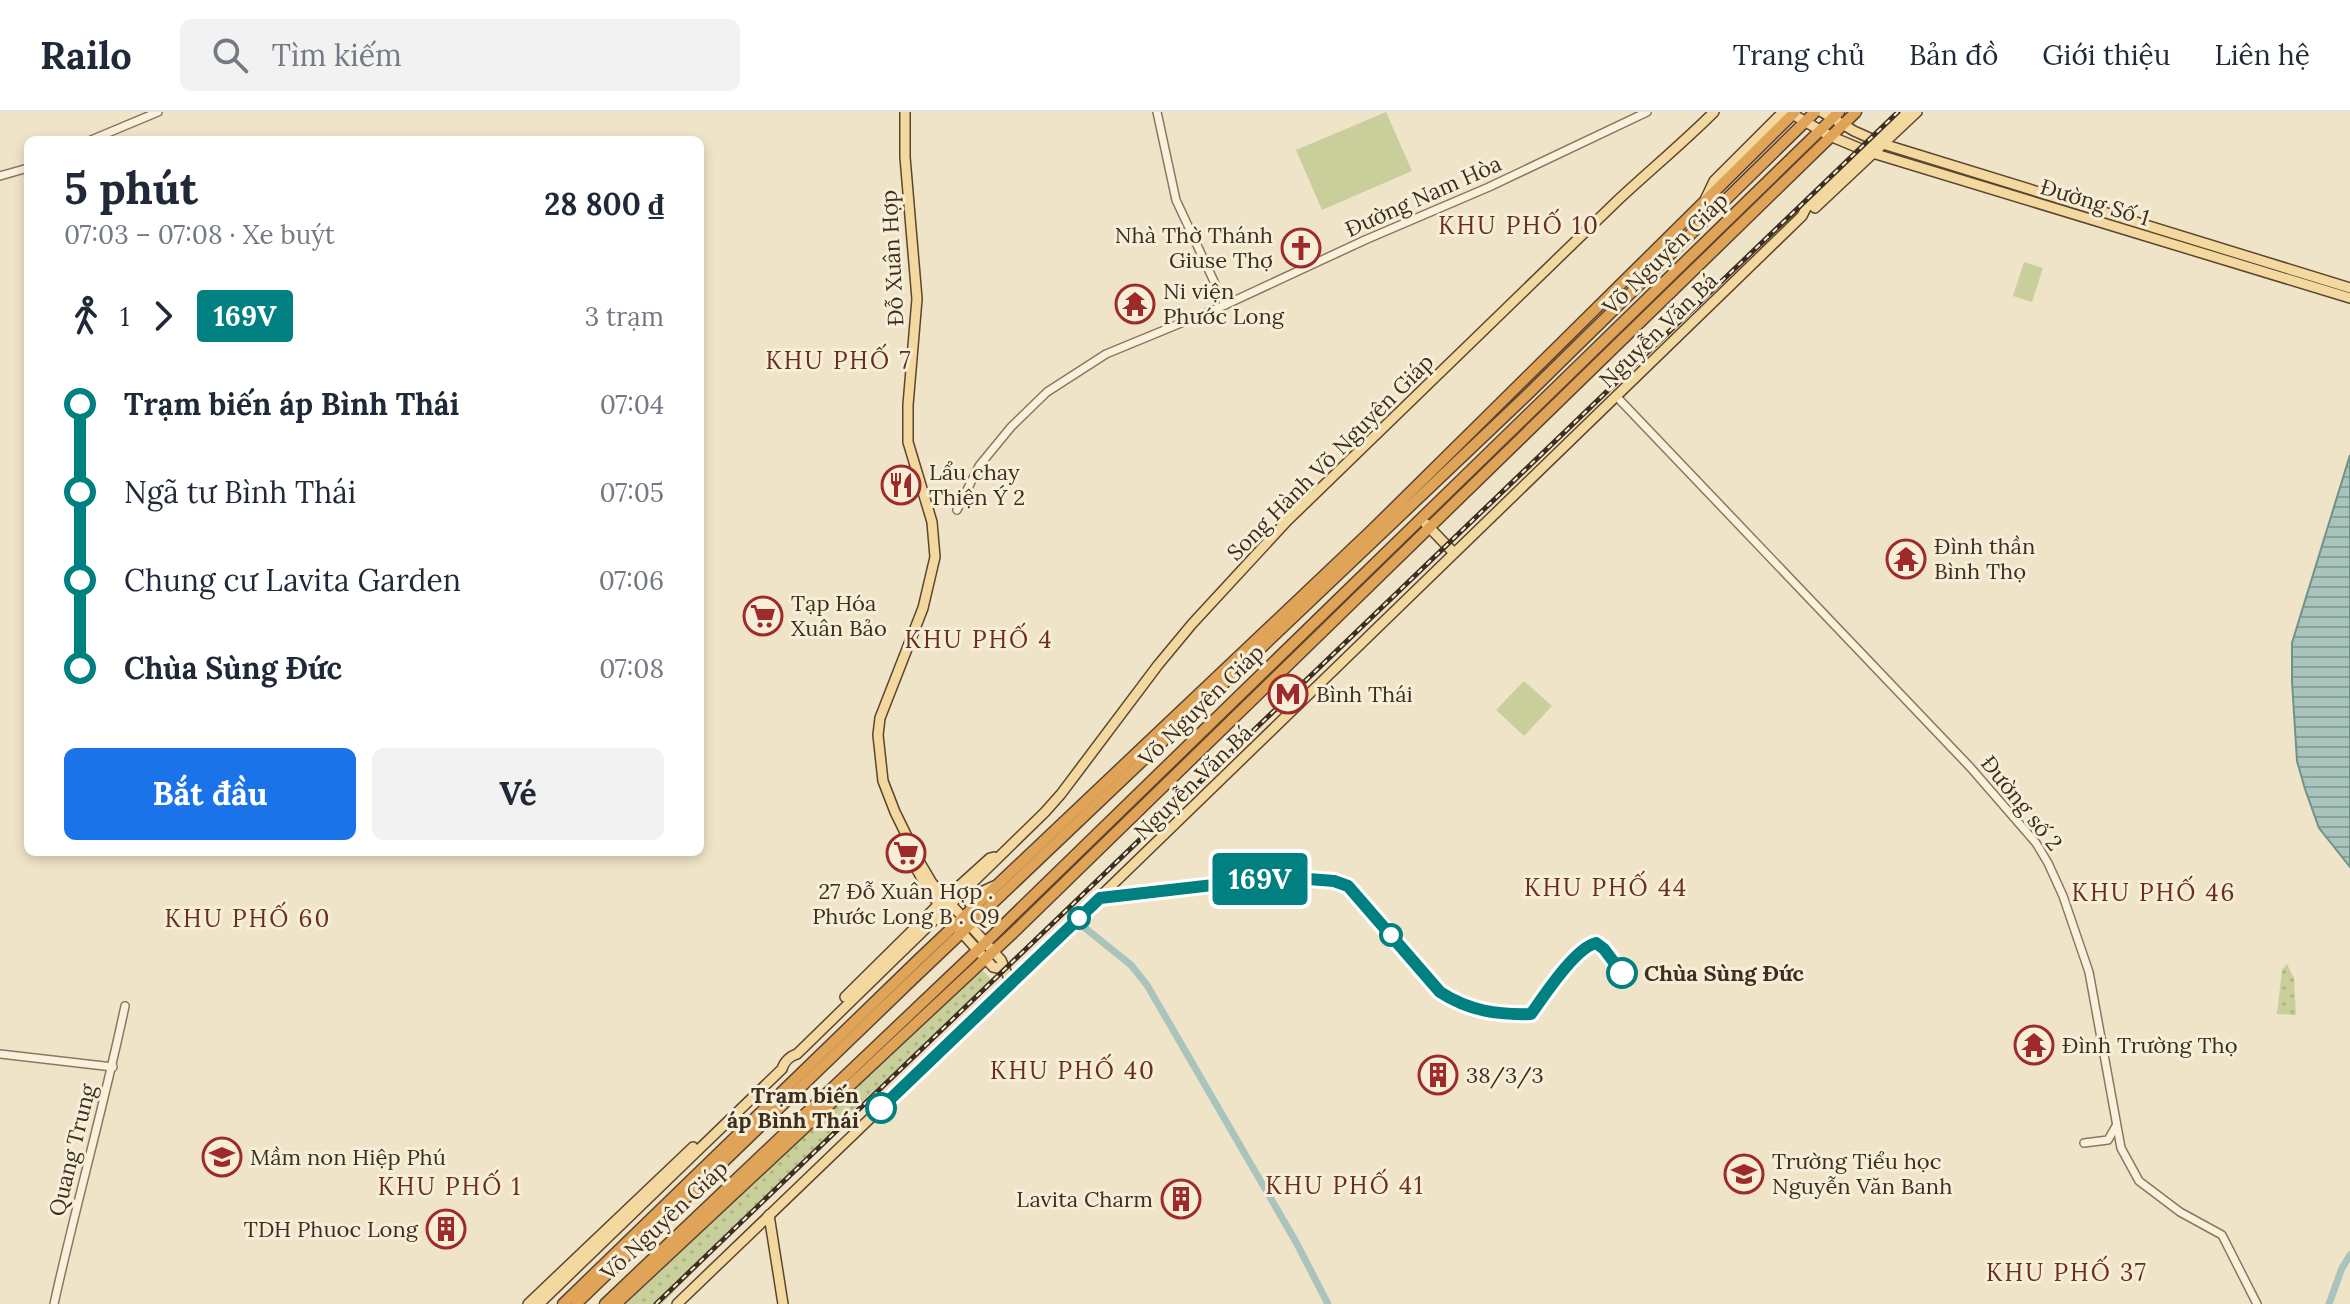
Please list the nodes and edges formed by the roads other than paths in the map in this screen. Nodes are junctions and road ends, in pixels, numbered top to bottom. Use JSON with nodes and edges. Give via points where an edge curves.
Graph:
{"nodes":[{"id":1,"x":158,"y":112,"type":"edge"},
{"id":2,"x":905,"y":112,"type":"edge"},
{"id":3,"x":1157,"y":112,"type":"edge"},
{"id":4,"x":1647,"y":112,"type":"edge"},
{"id":5,"x":1714,"y":112,"type":"edge"},
{"id":6,"x":1815,"y":112,"type":"edge"},
{"id":7,"x":1822,"y":112,"type":"edge"},
{"id":8,"x":1856,"y":112,"type":"edge"},
{"id":9,"x":1906,"y":112,"type":"edge"},
{"id":10,"x":1917,"y":112,"type":"edge"},
{"id":11,"x":1790,"y":113,"type":"edge"},
{"id":12,"x":1836,"y":115,"type":"edge"},
{"id":13,"x":1804,"y":122,"type":"junction"},
{"id":14,"x":1843,"y":125,"type":"junction"},
{"id":15,"x":1819,"y":130,"type":"junction"},
{"id":16,"x":1792,"y":134,"type":"junction"},
{"id":17,"x":101,"y":136,"type":"edge"},
{"id":18,"x":1830,"y":136,"type":"junction"},
{"id":19,"x":1880,"y":142,"type":"junction"},
{"id":20,"x":1869,"y":152,"type":"junction"},
{"id":21,"x":1769,"y":156,"type":"junction"},
{"id":22,"x":1743,"y":163,"type":"junction"},
{"id":23,"x":24,"y":169,"type":"edge"},
{"id":24,"x":0,"y":176,"type":"edge"},
{"id":25,"x":1703,"y":202,"type":"junction"},
{"id":26,"x":2350,"y":288,"type":"edge"},
{"id":27,"x":2350,"y":298,"type":"edge"},
{"id":28,"x":1225,"y":305,"type":"junction"},
{"id":29,"x":1616,"y":396,"type":"junction"},
{"id":30,"x":957,"y":510,"type":"dead end"},
{"id":31,"x":1425,"y":523,"type":"junction"},
{"id":32,"x":1454,"y":553,"type":"junction"},
{"id":33,"x":944,"y":904,"type":"junction"},
{"id":34,"x":989,"y":907,"type":"junction"},
{"id":35,"x":973,"y":908,"type":"junction"},
{"id":36,"x":963,"y":926,"type":"junction"},
{"id":37,"x":981,"y":946,"type":"junction"},
{"id":38,"x":990,"y":955,"type":"junction"},
{"id":39,"x":919,"y":959,"type":"junction"},
{"id":40,"x":915,"y":977,"type":"junction"},
{"id":41,"x":1011,"y":983,"type":"junction"},
{"id":42,"x":125,"y":1006,"type":"dead end"},
{"id":43,"x":0,"y":1054,"type":"edge"},
{"id":44,"x":792,"y":1055,"type":"junction"},
{"id":45,"x":784,"y":1064,"type":"junction"},
{"id":46,"x":113,"y":1067,"type":"junction"},
{"id":47,"x":2116,"y":1124,"type":"junction"},
{"id":48,"x":2084,"y":1143,"type":"dead end"},
{"id":49,"x":769,"y":1215,"type":"junction"},
{"id":50,"x":54,"y":1304,"type":"edge"},
{"id":51,"x":528,"y":1304,"type":"edge"},
{"id":52,"x":539,"y":1304,"type":"edge"},
{"id":53,"x":563,"y":1304,"type":"edge"},
{"id":54,"x":576,"y":1304,"type":"edge"},
{"id":55,"x":605,"y":1304,"type":"edge"},
{"id":56,"x":616,"y":1304,"type":"edge"},
{"id":57,"x":677,"y":1304,"type":"edge"},
{"id":58,"x":783,"y":1304,"type":"edge"},
{"id":59,"x":2257,"y":1304,"type":"edge"}],
"edges":[{"from":1,"to":17,"type":"street"},
{"from":2,"to":33,"type":"main road","name":"Đỗ Xuân Hợp","via":[[917,299],[908,442],[932,522],[935,557],[923,608],[880,718],[879,761],[912,861],[926,887]]},
{"from":3,"to":28,"type":"street","via":[[1176,200]]},
{"from":4,"to":28,"type":"street","name":"Đường Nam Hòa"},
{"from":5,"to":33,"type":"main road","name":"Song Hành Võ Nguyên Giáp","via":[[1287,521],[1147,678],[1061,794],[1002,856],[990,858]]},
{"from":6,"to":13,"type":"highway","name":"Võ Nguyên Giáp"},
{"from":7,"to":12,"type":"main road","name":"Đường Số 1"},
{"from":8,"to":14,"type":"highway"},
{"from":9,"to":19,"type":"main road","name":"Nguyễn Văn Bá"},
{"from":10,"to":19,"type":"main road","name":"Nguyễn Văn Bá"},
{"from":11,"to":13,"type":"main road","name":"Đường Số 1"},
{"from":11,"to":16,"type":"highway"},
{"from":11,"to":22,"type":"highway","name":"Võ Nguyên Giáp"},
{"from":11,"to":25,"type":"main road","name":"Võ Nguyên Giáp","via":[[1714,181]]},
{"from":12,"to":14,"type":"main road","name":"Đường Số 1"},
{"from":12,"to":15,"type":"highway","name":"Võ Nguyên Giáp"},
{"from":13,"to":15,"type":"main road","name":"Đường Số 1"},
{"from":13,"to":16,"type":"highway","name":"Võ Nguyên Giáp"},
{"from":14,"to":18,"type":"highway","name":"Võ Nguyên Giáp"},
{"from":14,"to":19,"type":"main road","name":"Đường Số 1"},
{"from":15,"to":18,"type":"main road","name":"Đường Số 1"},
{"from":15,"to":31,"type":"highway","name":"Võ Nguyên Giáp"},
{"from":16,"to":21,"type":"highway","name":"Võ Nguyên Giáp"},
{"from":18,"to":20,"type":"main road","name":"Đường Số 1"},
{"from":18,"to":31,"type":"highway","name":"Võ Nguyên Giáp"},
{"from":19,"to":20,"type":"main road","name":"Nguyễn Văn Bá"},
{"from":19,"to":26,"type":"main road","name":"Đường Số 1"},
{"from":20,"to":27,"type":"main road","name":"Đường Số 1"},
{"from":20,"to":29,"type":"main road","name":"Nguyễn Văn Bá"},
{"from":21,"to":22,"type":"highway"},
{"from":21,"to":34,"type":"highway","name":"Võ Nguyên Giáp","via":[[1527,395]]},
{"from":22,"to":25,"type":"highway","name":"Võ Nguyên Giáp"},
{"from":23,"to":24,"type":"street"},
{"from":25,"to":35,"type":"highway","name":"Võ Nguyên Giáp","via":[[1382,520]]},
{"from":28,"to":30,"type":"street","name":"Đường Nam Hòa","via":[[1116,348],[1047,392],[979,466]]},
{"from":29,"to":32,"type":"main road","name":"Nguyễn Văn Bá"},
{"from":29,"to":47,"type":"street","name":"Đường số 2","via":[[2036,843],[2054,873],[2089,972]]},
{"from":31,"to":32,"type":"main road"},
{"from":31,"to":37,"type":"highway","name":"Võ Nguyên Giáp"},
{"from":31,"to":38,"type":"highway","name":"Võ Nguyên Giáp"},
{"from":32,"to":41,"type":"main road","name":"Nguyễn Văn Bá"},
{"from":33,"to":36,"type":"main road","name":"Đỗ Xuân Hợp"},
{"from":33,"to":44,"type":"main road","name":"Song Hành Võ Nguyên Giáp","via":[[897,945]]},
{"from":33,"to":44,"type":"main road","name":"Song Hành Võ Nguyên Giáp"},
{"from":34,"to":35,"type":"highway"},
{"from":34,"to":36,"type":"highway","name":"Võ Nguyên Giáp"},
{"from":35,"to":36,"type":"highway","name":"Võ Nguyên Giáp"},
{"from":36,"to":37,"type":"main road","name":"Đỗ Xuân Hợp"},
{"from":36,"to":39,"type":"highway","name":"Võ Nguyên Giáp"},
{"from":36,"to":40,"type":"highway","name":"Võ Nguyên Giáp"},
{"from":37,"to":38,"type":"main road","name":"Đỗ Xuân Hợp"},
{"from":37,"to":55,"type":"highway","name":"Võ Nguyên Giáp"},
{"from":38,"to":41,"type":"main road","name":"Đỗ Xuân Hợp","via":[[993,967],[1003,969]]},
{"from":38,"to":56,"type":"highway","name":"Võ Nguyên Giáp"},
{"from":39,"to":40,"type":"highway"},
{"from":39,"to":53,"type":"highway","name":"Võ Nguyên Giáp"},
{"from":40,"to":54,"type":"highway","name":"Võ Nguyên Giáp"},
{"from":41,"to":49,"type":"main road","name":"Nguyễn Văn Bá"},
{"from":42,"to":46,"type":"street","name":"Quang Trung"},
{"from":43,"to":46,"type":"street"},
{"from":44,"to":45,"type":"main road","name":"Song Hành Võ Nguyên Giáp"},
{"from":45,"to":51,"type":"main road","name":"Song Hành Võ Nguyên Giáp"},
{"from":45,"to":52,"type":"main road","name":"Song Hành Võ Nguyên Giáp"},
{"from":46,"to":50,"type":"street","name":"Quang Trung"},
{"from":47,"to":48,"type":"street","via":[[2108,1140]]},
{"from":47,"to":59,"type":"street","name":"Đường số 2","via":[[2121,1148],[2139,1181],[2222,1235]]},
{"from":49,"to":57,"type":"main road","name":"Nguyễn Văn Bá"},
{"from":49,"to":58,"type":"main road"}]}
